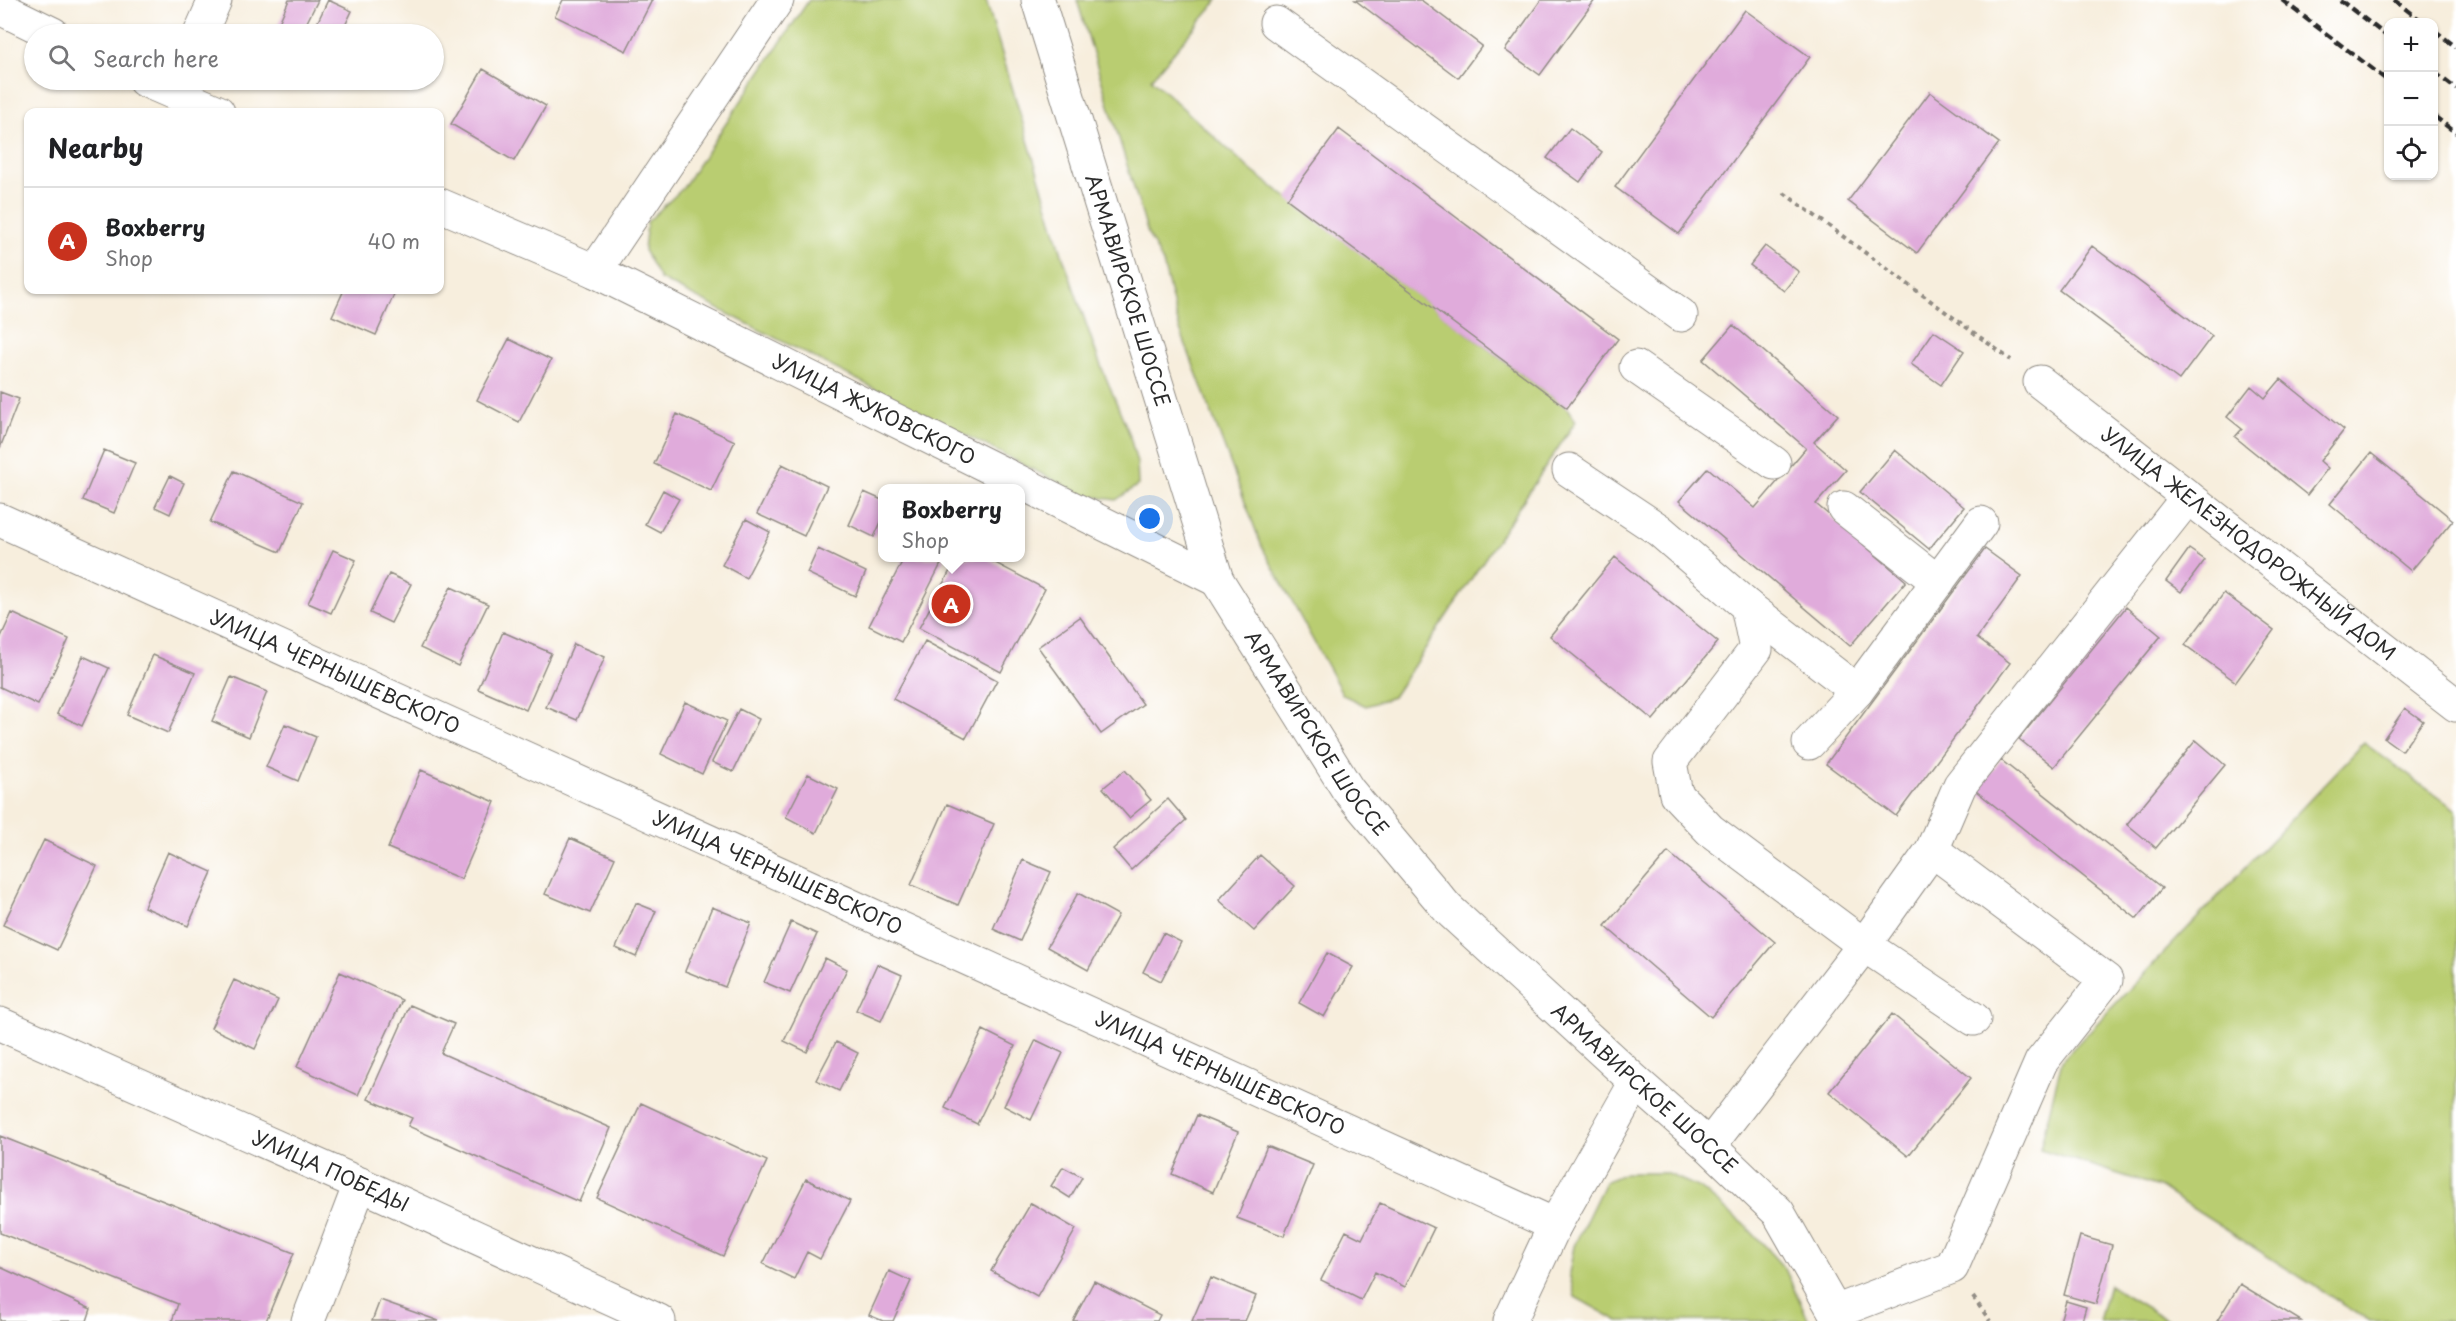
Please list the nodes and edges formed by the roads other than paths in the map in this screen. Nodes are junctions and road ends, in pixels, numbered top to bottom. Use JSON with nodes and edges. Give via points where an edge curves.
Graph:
{"nodes":[{"id":1,"x":215,"y":0,"type":"edge"},
{"id":2,"x":777,"y":0,"type":"edge"},
{"id":3,"x":1038,"y":0,"type":"edge"},
{"id":4,"x":0,"y":8,"type":"edge"},
{"id":5,"x":33,"y":24,"type":"edge"},
{"id":6,"x":204,"y":24,"type":"edge"},
{"id":7,"x":1276,"y":24,"type":"dead end"},
{"id":8,"x":176,"y":90,"type":"edge"},
{"id":9,"x":210,"y":108,"type":"edge"},
{"id":10,"x":444,"y":208,"type":"edge"},
{"id":11,"x":595,"y":271,"type":"junction"},
{"id":12,"x":1681,"y":315,"type":"dead end"},
{"id":13,"x":1636,"y":367,"type":"dead end"},
{"id":14,"x":2040,"y":382,"type":"road end"},
{"id":15,"x":1774,"y":463,"type":"dead end"},
{"id":16,"x":1569,"y":470,"type":"dead end"},
{"id":17,"x":1024,"y":484,"type":"edge"},
{"id":18,"x":1025,"y":485,"type":"edge"},
{"id":19,"x":2188,"y":497,"type":"junction"},
{"id":20,"x":1844,"y":508,"type":"dead end"},
{"id":21,"x":0,"y":520,"type":"edge"},
{"id":22,"x":1981,"y":523,"type":"dead end"},
{"id":23,"x":1217,"y":580,"type":"junction"},
{"id":24,"x":1938,"y":582,"type":"junction"},
{"id":25,"x":1747,"y":606,"type":"junction"},
{"id":26,"x":1857,"y":691,"type":"junction"},
{"id":27,"x":2456,"y":705,"type":"edge"},
{"id":28,"x":1809,"y":743,"type":"dead end"},
{"id":29,"x":1932,"y":850,"type":"junction"},
{"id":30,"x":1864,"y":945,"type":"junction"},
{"id":31,"x":1974,"y":1019,"type":"dead end"},
{"id":32,"x":0,"y":1024,"type":"edge"},
{"id":33,"x":1636,"y":1082,"type":"junction"},
{"id":34,"x":1708,"y":1146,"type":"junction"},
{"id":35,"x":360,"y":1184,"type":"junction"},
{"id":36,"x":1556,"y":1225,"type":"junction"},
{"id":37,"x":1836,"y":1317,"type":"edge"},
{"id":38,"x":1514,"y":1320,"type":"edge"},
{"id":39,"x":309,"y":1321,"type":"edge"},
{"id":40,"x":659,"y":1321,"type":"edge"}],
"edges":[{"from":1,"to":6,"type":"street"},
{"from":2,"to":11,"type":"street"},
{"from":3,"to":23,"type":"street","name":"АРМАВИРСКОЕ ШОССЕ"},
{"from":4,"to":5,"type":"street"},
{"from":7,"to":12,"type":"street"},
{"from":8,"to":9,"type":"street"},
{"from":10,"to":11,"type":"street","name":"УЛИЦА ЖУКОВСКОГО"},
{"from":11,"to":17,"type":"street","name":"УЛИЦА ЖУКОВСКОГО"},
{"from":13,"to":15,"type":"street"},
{"from":14,"to":19,"type":"street","name":"УЛИЦА ЖЕЛЕЗНОДОРОЖНЫЙ ДОМ"},
{"from":16,"to":25,"type":"street","via":[[1659,530]]},
{"from":18,"to":23,"type":"street","name":"УЛИЦА ЖУКОВСКОГО"},
{"from":19,"to":27,"type":"street","name":"УЛИЦА ЖЕЛЕЗНОДОРОЖНЫЙ ДОМ"},
{"from":19,"to":29,"type":"street","via":[[1960,785]]},
{"from":20,"to":24,"type":"street"},
{"from":21,"to":36,"type":"street","name":"УЛИЦА ЧЕРНЫШЕВСКОГО"},
{"from":22,"to":24,"type":"street"},
{"from":23,"to":33,"type":"street","name":"АРМАВИРСКОЕ ШОССЕ","via":[[1348,790],[1448,909]]},
{"from":24,"to":26,"type":"street"},
{"from":25,"to":26,"type":"street"},
{"from":25,"to":30,"type":"street","via":[[1756,649],[1670,762],[1676,794],[1710,830]]},
{"from":26,"to":28,"type":"street"},
{"from":29,"to":30,"type":"street"},
{"from":29,"to":37,"type":"street","via":[[2106,980],[2041,1062],[1952,1267]]},
{"from":30,"to":31,"type":"street"},
{"from":30,"to":34,"type":"street"},
{"from":32,"to":35,"type":"street","name":"УЛИЦА ПОБЕДЫ"},
{"from":33,"to":34,"type":"street","name":"АРМАВИРСКОЕ ШОССЕ"},
{"from":33,"to":36,"type":"street"},
{"from":34,"to":37,"type":"street","name":"АРМАВИРСКОЕ ШОССЕ","via":[[1778,1212]]},
{"from":35,"to":39,"type":"street"},
{"from":35,"to":40,"type":"street","name":"УЛИЦА ПОБЕДЫ"},
{"from":36,"to":38,"type":"street"}]}
